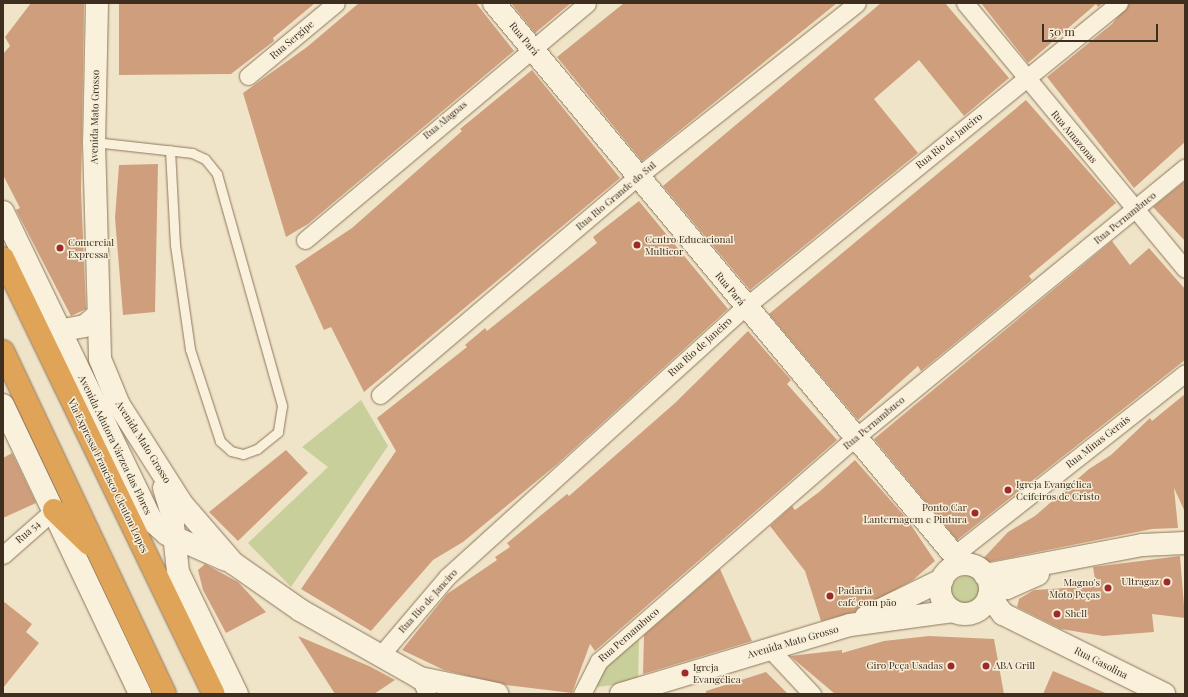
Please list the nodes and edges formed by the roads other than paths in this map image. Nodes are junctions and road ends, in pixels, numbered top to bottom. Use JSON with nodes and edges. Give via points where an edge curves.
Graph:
{"nodes":[{"id":1,"x":97,"y":3,"type":"edge"},
{"id":2,"x":336,"y":3,"type":"edge"},
{"id":3,"x":494,"y":3,"type":"edge"},
{"id":4,"x":587,"y":3,"type":"edge"},
{"id":5,"x":857,"y":3,"type":"edge"},
{"id":6,"x":965,"y":3,"type":"edge"},
{"id":7,"x":1119,"y":3,"type":"edge"},
{"id":8,"x":531,"y":47,"type":"junction"},
{"id":9,"x":248,"y":76,"type":"dead end"},
{"id":10,"x":1025,"y":79,"type":"junction"},
{"id":11,"x":94,"y":142,"type":"junction"},
{"id":12,"x":170,"y":150,"type":"junction"},
{"id":13,"x":1185,"y":168,"type":"edge"},
{"id":14,"x":637,"y":177,"type":"junction"},
{"id":15,"x":1136,"y":209,"type":"junction"},
{"id":16,"x":3,"y":212,"type":"edge"},
{"id":17,"x":306,"y":240,"type":"dead end"},
{"id":18,"x":3,"y":258,"type":"edge"},
{"id":19,"x":1185,"y":269,"type":"edge"},
{"id":20,"x":745,"y":307,"type":"junction"},
{"id":21,"x":50,"y":312,"type":"junction"},
{"id":22,"x":99,"y":314,"type":"junction"},
{"id":23,"x":69,"y":329,"type":"junction"},
{"id":24,"x":3,"y":351,"type":"edge"},
{"id":25,"x":100,"y":359,"type":"junction"},
{"id":26,"x":1185,"y":373,"type":"edge"},
{"id":27,"x":380,"y":395,"type":"dead end"},
{"id":28,"x":3,"y":405,"type":"edge"},
{"id":29,"x":102,"y":419,"type":"junction"},
{"id":30,"x":857,"y":436,"type":"junction"},
{"id":31,"x":158,"y":468,"type":"junction"},
{"id":32,"x":54,"y":510,"type":"junction"},
{"id":33,"x":174,"y":536,"type":"junction"},
{"id":34,"x":1185,"y":543,"type":"edge"},
{"id":35,"x":99,"y":553,"type":"junction"},
{"id":36,"x":3,"y":555,"type":"edge"},
{"id":37,"x":233,"y":563,"type":"junction"},
{"id":38,"x":968,"y":576,"type":"junction"},
{"id":39,"x":962,"y":612,"type":"junction"},
{"id":40,"x":850,"y":626,"type":"junction"},
{"id":41,"x":1038,"y":631,"type":"junction"},
{"id":42,"x":770,"y":648,"type":"junction"},
{"id":43,"x":379,"y":657,"type":"junction"},
{"id":44,"x":423,"y":686,"type":"edge"},
{"id":45,"x":140,"y":694,"type":"edge"},
{"id":46,"x":165,"y":694,"type":"edge"},
{"id":47,"x":214,"y":694,"type":"edge"},
{"id":48,"x":237,"y":694,"type":"edge"},
{"id":49,"x":497,"y":694,"type":"edge"},
{"id":50,"x":582,"y":694,"type":"edge"},
{"id":51,"x":621,"y":694,"type":"edge"},
{"id":52,"x":812,"y":694,"type":"edge"},
{"id":53,"x":1164,"y":694,"type":"edge"}],
"edges":[{"from":1,"to":11,"type":"main road","name":"Avenida Mato Grosso"},
{"from":2,"to":9,"type":"street","name":"Rua Sergipe"},
{"from":3,"to":8,"type":"main road","name":"Rua Pará"},
{"from":4,"to":8,"type":"street","name":"Rua Alagoas"},
{"from":5,"to":14,"type":"street","name":"Rua Rio Grande do Sul"},
{"from":6,"to":10,"type":"street","name":"Rua Amazonas"},
{"from":7,"to":10,"type":"street","name":"Rua Rio de Janeiro"},
{"from":8,"to":14,"type":"main road","name":"Rua Pará"},
{"from":8,"to":17,"type":"street","name":"Rua Alagoas"},
{"from":10,"to":15,"type":"street","name":"Rua Amazonas"},
{"from":10,"to":20,"type":"street","name":"Rua Rio de Janeiro"},
{"from":11,"to":12,"type":"lane"},
{"from":11,"to":22,"type":"main road","name":"Avenida Mato Grosso"},
{"from":12,"to":12,"type":"lane","via":[[192,153],[205,159],[217,174],[282,406],[278,432],[257,449],[243,454],[231,451],[220,441],[190,349],[175,245]]},
{"from":13,"to":15,"type":"street","name":"Rua Pernambuco"},
{"from":14,"to":20,"type":"main road","name":"Rua Pará"},
{"from":14,"to":27,"type":"street","name":"Rua Rio Grande do Sul"},
{"from":15,"to":19,"type":"street","name":"Rua Amazonas"},
{"from":15,"to":30,"type":"street","name":"Rua Pernambuco"},
{"from":16,"to":21,"type":"main road","name":"Avenida Adutora Várzea das Flores"},
{"from":18,"to":47,"type":"highway","name":"Via Expressa Francisco Cleuton Lopes"},
{"from":20,"to":30,"type":"main road","name":"Rua Pará"},
{"from":20,"to":43,"type":"street","name":"Rua Rio de Janeiro","via":[[448,576]]},
{"from":21,"to":23,"type":"main road"},
{"from":21,"to":29,"type":"main road","name":"Avenida Adutora Várzea das Flores"},
{"from":22,"to":23,"type":"main road","via":[[85,326]]},
{"from":22,"to":25,"type":"main road","name":"Avenida Mato Grosso"},
{"from":23,"to":25,"type":"main road"},
{"from":24,"to":35,"type":"highway"},
{"from":25,"to":29,"type":"main road","via":[[105,400]]},
{"from":25,"to":31,"type":"main road","name":"Avenida Mato Grosso","via":[[119,405]]},
{"from":26,"to":38,"type":"street","name":"Rua Minas Gerais"},
{"from":28,"to":32,"type":"main road"},
{"from":29,"to":33,"type":"main road","name":"Avenida Adutora Várzea das Flores","via":[[152,521]]},
{"from":30,"to":38,"type":"main road","name":"Rua Pará"},
{"from":30,"to":50,"type":"street","name":"Rua Pernambuco","via":[[599,661]]},
{"from":31,"to":33,"type":"main road","via":[[172,515]]},
{"from":31,"to":37,"type":"main road","name":"Avenida Mato Grosso","via":[[182,504]]},
{"from":32,"to":35,"type":"highway"},
{"from":32,"to":36,"type":"street","name":"Rua 54"},
{"from":32,"to":45,"type":"main road"},
{"from":33,"to":37,"type":"main road","name":"Avenida Adutora Várzea das Flores"},
{"from":33,"to":48,"type":"main road","via":[[178,572]]},
{"from":34,"to":38,"type":"main road","via":[[1142,545],[1054,563],[1007,588]]},
{"from":35,"to":46,"type":"highway"},
{"from":37,"to":43,"type":"main road","name":"Avenida Mato Grosso","via":[[300,610]]},
{"from":38,"to":39,"type":"main road","via":[[984,606]]},
{"from":38,"to":39,"type":"main road","via":[[941,594]]},
{"from":38,"to":40,"type":"main road"},
{"from":38,"to":41,"type":"main road","name":"Rua Pará","via":[[1003,614]]},
{"from":39,"to":40,"type":"main road"},
{"from":39,"to":41,"type":"main road"},
{"from":40,"to":42,"type":"main road","name":"Avenida Mato Grosso"},
{"from":41,"to":53,"type":"main road","name":"Rua Gasolina"},
{"from":42,"to":51,"type":"main road","name":"Avenida Mato Grosso"},
{"from":42,"to":52,"type":"street"},
{"from":43,"to":44,"type":"main road","name":"Avenida Mato Grosso"},
{"from":44,"to":49,"type":"main road","name":"Avenida Mato Grosso"}]}
